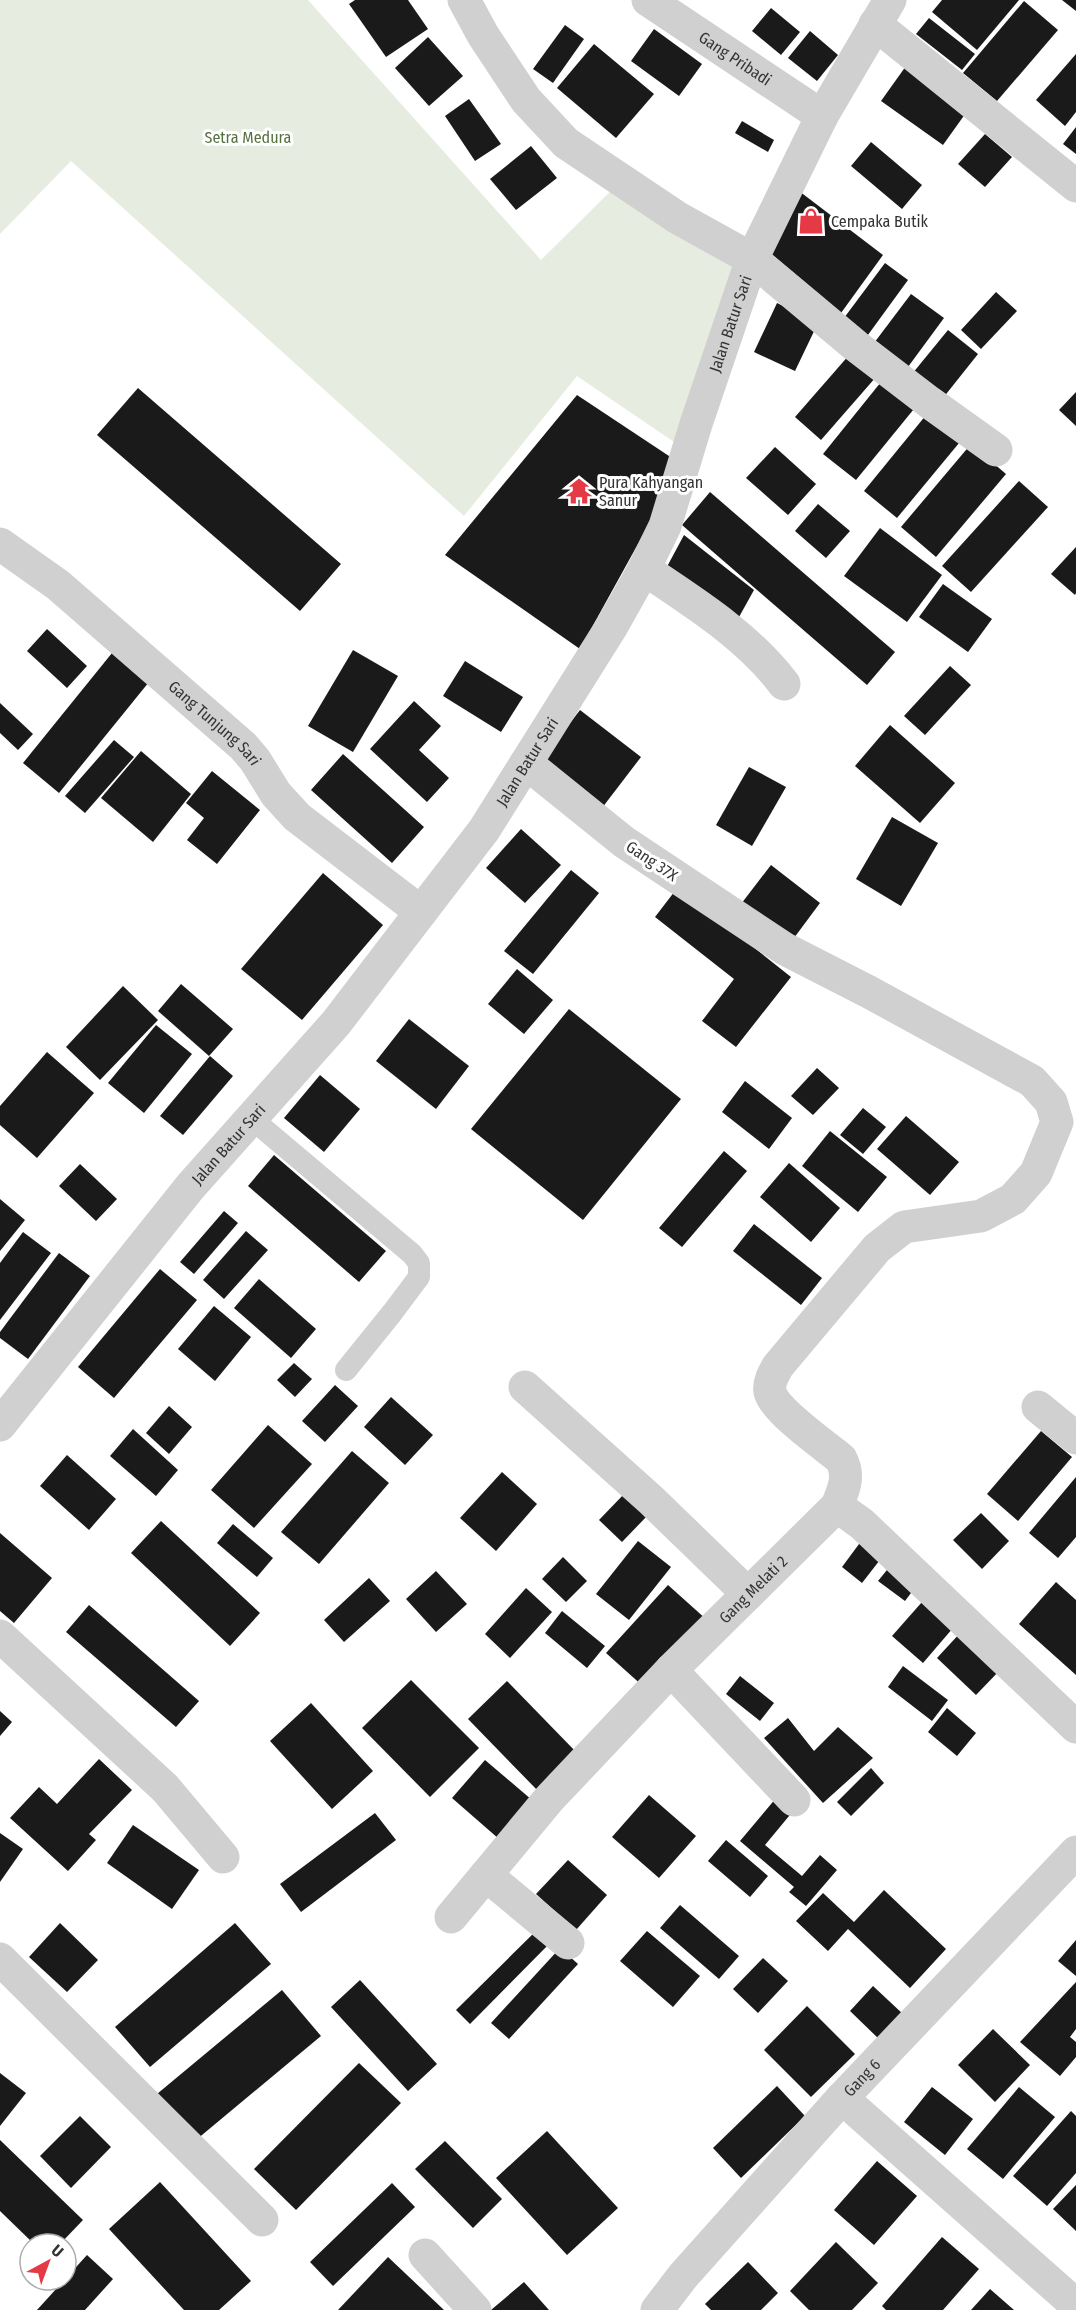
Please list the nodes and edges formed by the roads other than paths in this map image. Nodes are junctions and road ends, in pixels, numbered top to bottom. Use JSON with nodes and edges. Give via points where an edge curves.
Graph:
{"nodes":[{"id":1,"x":464,"y":0,"type":"edge"},
{"id":2,"x":648,"y":0,"type":"edge"},
{"id":3,"x":882,"y":12,"type":"edge"},
{"id":4,"x":822,"y":116,"type":"junction"},
{"id":5,"x":1076,"y":186,"type":"edge"},
{"id":6,"x":752,"y":259,"type":"junction"},
{"id":7,"x":996,"y":450,"type":"dead end"},
{"id":8,"x":0,"y":544,"type":"edge"},
{"id":9,"x":644,"y":569,"type":"junction"},
{"id":10,"x":784,"y":684,"type":"dead end"},
{"id":11,"x":526,"y":764,"type":"junction"},
{"id":12,"x":422,"y":912,"type":"junction"},
{"id":13,"x":252,"y":1119,"type":"junction"},
{"id":14,"x":346,"y":1370,"type":"dead end"},
{"id":15,"x":525,"y":1387,"type":"dead end"},
{"id":16,"x":1038,"y":1407,"type":"dead end"},
{"id":17,"x":0,"y":1425,"type":"edge"},
{"id":18,"x":1076,"y":1438,"type":"edge"},
{"id":19,"x":837,"y":1506,"type":"junction"},
{"id":20,"x":748,"y":1594,"type":"junction"},
{"id":21,"x":0,"y":1636,"type":"edge"},
{"id":22,"x":671,"y":1670,"type":"junction"},
{"id":23,"x":1076,"y":1727,"type":"edge"},
{"id":24,"x":794,"y":1800,"type":"dead end"},
{"id":25,"x":1076,"y":1852,"type":"edge"},
{"id":26,"x":223,"y":1857,"type":"dead end"},
{"id":27,"x":486,"y":1875,"type":"junction"},
{"id":28,"x":451,"y":1917,"type":"dead end"},
{"id":29,"x":568,"y":1943,"type":"dead end"},
{"id":30,"x":0,"y":1959,"type":"edge"},
{"id":31,"x":842,"y":2098,"type":"junction"},
{"id":32,"x":261,"y":2220,"type":"dead end"},
{"id":33,"x":425,"y":2255,"type":"dead end"},
{"id":34,"x":1076,"y":2305,"type":"edge"},
{"id":35,"x":474,"y":2310,"type":"edge"},
{"id":36,"x":657,"y":2310,"type":"edge"}],
"edges":[{"from":1,"to":6,"type":"street","via":[[526,100],[566,143],[678,218]]},
{"from":2,"to":4,"type":"street","name":"Gang Pribadi"},
{"from":3,"to":4,"type":"street","name":"Jalan Batur Sari"},
{"from":3,"to":5,"type":"street"},
{"from":4,"to":6,"type":"street","name":"Jalan Batur Sari"},
{"from":6,"to":7,"type":"street","via":[[865,353]]},
{"from":6,"to":9,"type":"street","name":"Jalan Batur Sari","via":[[665,526]]},
{"from":8,"to":12,"type":"street","name":"Gang Tunjung Sari","via":[[57,585],[243,746],[276,794],[309,828]]},
{"from":9,"to":10,"type":"street","via":[[698,605],[756,653]]},
{"from":9,"to":11,"type":"street","name":"Jalan Batur Sari"},
{"from":11,"to":12,"type":"street","name":"Jalan Batur Sari","via":[[484,830]]},
{"from":11,"to":19,"type":"street","name":"Gang 37X","via":[[624,842],[785,949],[1032,1081],[1051,1102],[1057,1122],[1036,1173],[1013,1199],[981,1216],[904,1227],[877,1248],[771,1379],[770,1391],[778,1408],[841,1459],[846,1482]]},
{"from":12,"to":13,"type":"street","name":"Jalan Batur Sari","via":[[336,1023]]},
{"from":13,"to":14,"type":"lane","via":[[419,1263],[419,1277]]},
{"from":13,"to":17,"type":"street","name":"Jalan Batur Sari","via":[[190,1187]]},
{"from":15,"to":20,"type":"street"},
{"from":16,"to":18,"type":"street"},
{"from":19,"to":20,"type":"street","name":"Gang Melati 2"},
{"from":19,"to":23,"type":"street","via":[[862,1524]]},
{"from":20,"to":22,"type":"street","name":"Gang Melati 2"},
{"from":21,"to":26,"type":"street","via":[[165,1788]]},
{"from":22,"to":24,"type":"street"},
{"from":22,"to":27,"type":"street","name":"Gang Melati 2","via":[[549,1799]]},
{"from":25,"to":31,"type":"street","name":"Gang 6"},
{"from":27,"to":28,"type":"street","name":"Gang Melati 2"},
{"from":27,"to":29,"type":"street"},
{"from":30,"to":32,"type":"street"},
{"from":31,"to":34,"type":"street"},
{"from":31,"to":36,"type":"street","name":"Gang 6"},
{"from":33,"to":35,"type":"street"}]}
